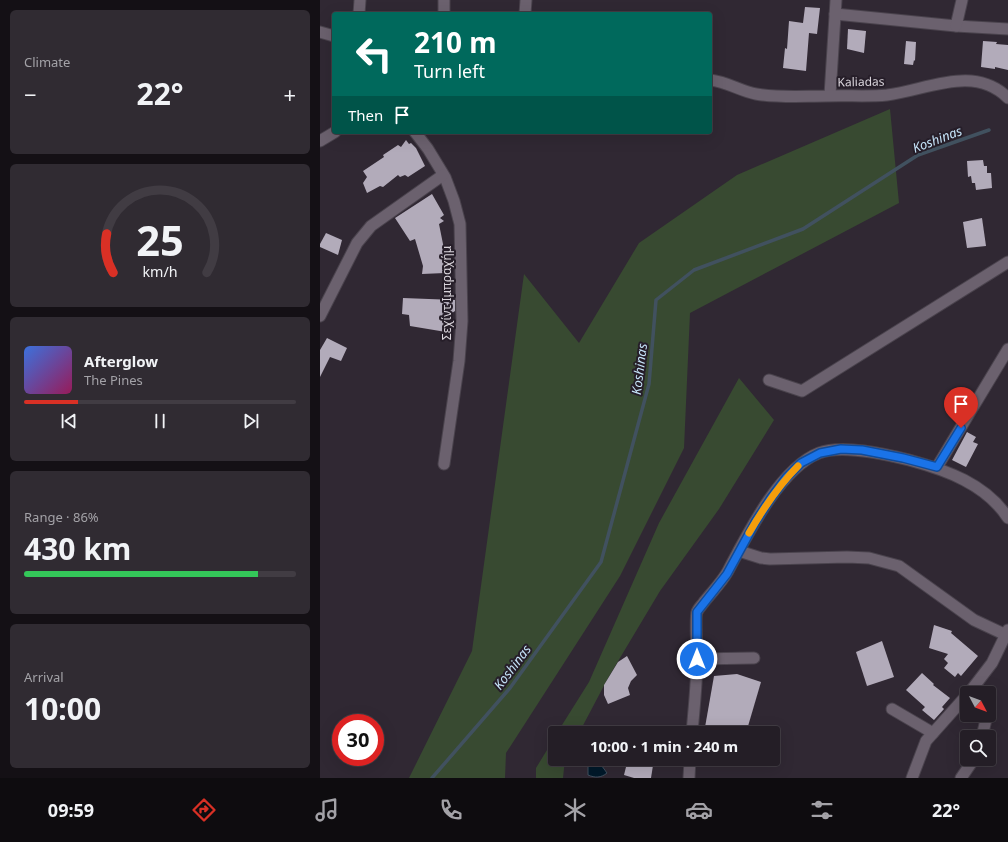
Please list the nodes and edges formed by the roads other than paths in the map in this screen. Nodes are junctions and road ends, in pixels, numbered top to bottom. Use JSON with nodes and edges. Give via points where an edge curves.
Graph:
{"nodes":[{"id":1,"x":360,"y":0,"type":"edge"},
{"id":2,"x":444,"y":0,"type":"edge"},
{"id":3,"x":526,"y":0,"type":"edge"},
{"id":4,"x":836,"y":0,"type":"edge"},
{"id":5,"x":962,"y":0,"type":"edge"},
{"id":6,"x":359,"y":12,"type":"edge"},
{"id":7,"x":444,"y":12,"type":"edge"},
{"id":8,"x":525,"y":12,"type":"edge"},
{"id":9,"x":836,"y":14,"type":"junction"},
{"id":10,"x":956,"y":26,"type":"junction"},
{"id":11,"x":1008,"y":29,"type":"edge"},
{"id":12,"x":320,"y":32,"type":"edge"},
{"id":13,"x":332,"y":35,"type":"edge"},
{"id":14,"x":712,"y":80,"type":"edge"},
{"id":15,"x":830,"y":96,"type":"junction"},
{"id":16,"x":1008,"y":98,"type":"edge"},
{"id":17,"x":332,"y":134,"type":"edge"},
{"id":18,"x":417,"y":134,"type":"edge"},
{"id":19,"x":320,"y":141,"type":"edge"},
{"id":20,"x":443,"y":175,"type":"junction"},
{"id":21,"x":1008,"y":262,"type":"edge"},
{"id":22,"x":320,"y":316,"type":"edge"},
{"id":23,"x":1008,"y":349,"type":"edge"},
{"id":24,"x":769,"y":380,"type":"dead end"},
{"id":25,"x":444,"y":464,"type":"dead end"},
{"id":26,"x":937,"y":467,"type":"junction"},
{"id":27,"x":1008,"y":518,"type":"edge"},
{"id":28,"x":739,"y":551,"type":"junction"},
{"id":29,"x":1007,"y":633,"type":"edge"},
{"id":30,"x":754,"y":658,"type":"dead end"},
{"id":31,"x":697,"y":659,"type":"junction"},
{"id":32,"x":975,"y":686,"type":"edge"},
{"id":33,"x":960,"y":704,"type":"edge"},
{"id":34,"x":892,"y":709,"type":"dead end"},
{"id":35,"x":692,"y":726,"type":"edge"},
{"id":36,"x":933,"y":733,"type":"junction"},
{"id":37,"x":690,"y":766,"type":"edge"},
{"id":38,"x":969,"y":766,"type":"edge"},
{"id":39,"x":689,"y":778,"type":"edge"},
{"id":40,"x":912,"y":778,"type":"edge"},
{"id":41,"x":961,"y":778,"type":"edge"}],
"edges":[{"from":1,"to":6,"type":"street"},
{"from":2,"to":7,"type":"street"},
{"from":3,"to":8,"type":"street"},
{"from":4,"to":9,"type":"street"},
{"from":5,"to":10,"type":"street"},
{"from":9,"to":10,"type":"street"},
{"from":9,"to":15,"type":"street"},
{"from":10,"to":11,"type":"street"},
{"from":12,"to":13,"type":"street"},
{"from":14,"to":15,"type":"street","name":"Kaliadas","via":[[758,94]]},
{"from":15,"to":16,"type":"street","name":"Kaliadas","via":[[885,95],[922,89],[940,83],[976,81],[996,89]]},
{"from":17,"to":19,"type":"street"},
{"from":18,"to":20,"type":"street","name":"Σεχίντ Ιμπραχήμ"},
{"from":20,"to":22,"type":"street","via":[[371,226],[357,243]]},
{"from":20,"to":25,"type":"street","name":"Σεχίντ Ιμπραχήμ","via":[[460,224],[462,321]]},
{"from":21,"to":24,"type":"street","via":[[802,391]]},
{"from":23,"to":26,"type":"street"},
{"from":26,"to":27,"type":"street","via":[[986,494]]},
{"from":26,"to":28,"type":"street","via":[[862,450],[841,449],[820,453],[801,463],[786,478]]},
{"from":28,"to":29,"type":"street","via":[[770,559],[869,558],[899,566],[974,620]]},
{"from":28,"to":31,"type":"street","via":[[727,574],[697,612]]},
{"from":29,"to":32,"type":"street","via":[[992,663]]},
{"from":30,"to":31,"type":"street"},
{"from":31,"to":35,"type":"street"},
{"from":33,"to":36,"type":"street"},
{"from":34,"to":36,"type":"street"},
{"from":36,"to":40,"type":"street","via":[[926,741]]},
{"from":37,"to":39,"type":"street"},
{"from":38,"to":41,"type":"street"}]}
